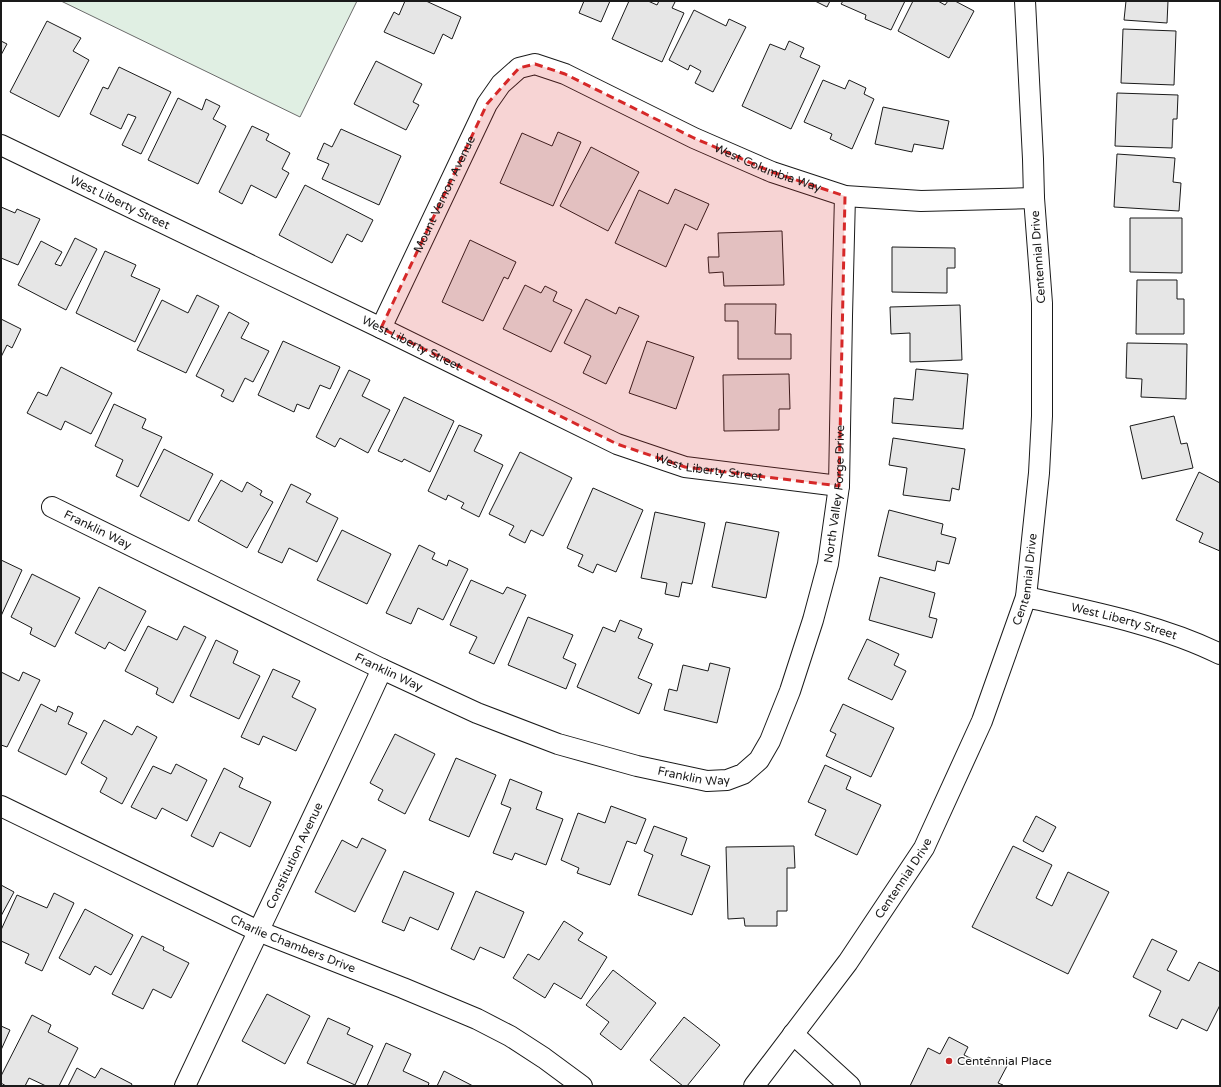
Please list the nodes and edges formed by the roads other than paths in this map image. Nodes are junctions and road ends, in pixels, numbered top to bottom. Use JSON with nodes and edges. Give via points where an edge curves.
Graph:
{"nodes":[{"id":1,"x":1025,"y":1,"type":"edge"},
{"id":2,"x":519,"y":68,"type":"joint"},
{"id":3,"x":1,"y":145,"type":"edge"},
{"id":4,"x":845,"y":196,"type":"junction"},
{"id":5,"x":1034,"y":198,"type":"junction"},
{"id":6,"x":381,"y":328,"type":"junction"},
{"id":7,"x":839,"y":486,"type":"junction"},
{"id":8,"x":52,"y":507,"type":"dead end"},
{"id":9,"x":1026,"y":597,"type":"junction"},
{"id":10,"x":1220,"y":654,"type":"edge"},
{"id":11,"x":382,"y":669,"type":"junction"},
{"id":12,"x":743,"y":774,"type":"joint"},
{"id":13,"x":1,"y":806,"type":"edge"},
{"id":14,"x":258,"y":931,"type":"junction"},
{"id":15,"x":793,"y":1034,"type":"junction"},
{"id":16,"x":184,"y":1086,"type":"edge"},
{"id":17,"x":582,"y":1086,"type":"edge"},
{"id":18,"x":754,"y":1086,"type":"edge"},
{"id":19,"x":850,"y":1086,"type":"edge"}],
"edges":[{"from":1,"to":5,"type":"street","name":"Centennial Drive"},
{"from":2,"to":4,"type":"street","name":"West Columbia Way","via":[[535,64],[565,74],[694,138],[772,172]]},
{"from":2,"to":6,"type":"street","name":"Mount Vernon Avenue","via":[[501,84],[487,104]]},
{"from":3,"to":6,"type":"street","name":"West Liberty Street"},
{"from":4,"to":5,"type":"street","name":"West Columbia Way","via":[[921,201]]},
{"from":4,"to":7,"type":"street","name":"North Valley Forge Drive"},
{"from":5,"to":9,"type":"street","name":"Centennial Drive","via":[[1042,303],[1042,416],[1039,473]]},
{"from":6,"to":7,"type":"street","name":"West Liberty Street","via":[[617,444],[685,467]]},
{"from":7,"to":12,"type":"street","name":"North Valley Forge Drive","via":[[828,564],[792,684],[770,741],[759,760]]},
{"from":8,"to":11,"type":"street","name":"Franklin Way"},
{"from":9,"to":10,"type":"street","name":"West Liberty Street","via":[[1154,629],[1205,646]]},
{"from":9,"to":15,"type":"street","name":"Centennial Drive","via":[[982,721],[924,848],[848,962]]},
{"from":11,"to":12,"type":"street","name":"Franklin Way","via":[[477,713],[558,744],[637,766],[707,781],[727,780]]},
{"from":11,"to":14,"type":"street","name":"Constitution Avenue"},
{"from":13,"to":14,"type":"street","name":"Charlie Chambers Drive"},
{"from":14,"to":16,"type":"street","name":"Constitution Avenue"},
{"from":14,"to":17,"type":"street","name":"Charlie Chambers Drive","via":[[478,1019],[510,1036]]},
{"from":15,"to":18,"type":"street","name":"Centennial Drive"},
{"from":15,"to":19,"type":"street"}]}
